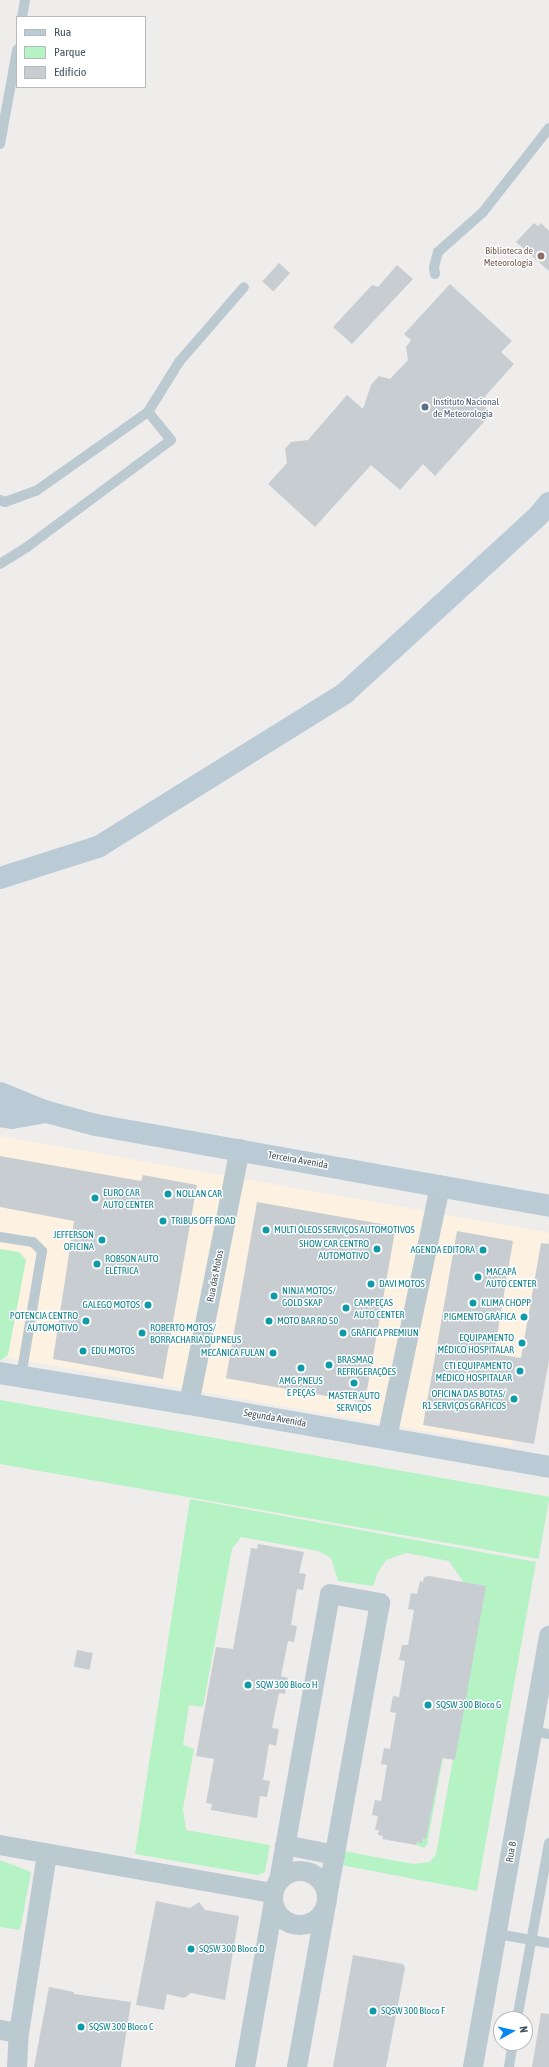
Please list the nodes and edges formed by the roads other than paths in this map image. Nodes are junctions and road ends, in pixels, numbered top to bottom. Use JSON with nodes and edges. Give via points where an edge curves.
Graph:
{"nodes":[{"id":1,"x":25,"y":0,"type":"edge"},
{"id":2,"x":22,"y":16,"type":"edge"},
{"id":3,"x":16,"y":56,"type":"edge"},
{"id":4,"x":549,"y":128,"type":"edge"},
{"id":5,"x":0,"y":144,"type":"edge"},
{"id":6,"x":435,"y":274,"type":"dead end"},
{"id":7,"x":244,"y":287,"type":"dead end"},
{"id":8,"x":148,"y":412,"type":"junction"},
{"id":9,"x":0,"y":500,"type":"edge"},
{"id":10,"x":549,"y":503,"type":"edge"},
{"id":11,"x":0,"y":564,"type":"edge"},
{"id":12,"x":0,"y":878,"type":"edge"},
{"id":13,"x":0,"y":1093,"type":"edge"},
{"id":14,"x":47,"y":1112,"type":"junction"},
{"id":15,"x":0,"y":1116,"type":"edge"},
{"id":16,"x":240,"y":1149,"type":"junction"},
{"id":17,"x":440,"y":1186,"type":"junction"},
{"id":18,"x":549,"y":1206,"type":"edge"},
{"id":19,"x":0,"y":1237,"type":"edge"},
{"id":20,"x":10,"y":1375,"type":"edge"},
{"id":21,"x":189,"y":1404,"type":"junction"},
{"id":22,"x":387,"y":1438,"type":"junction"},
{"id":23,"x":549,"y":1467,"type":"edge"},
{"id":24,"x":549,"y":1636,"type":"edge"},
{"id":25,"x":543,"y":1712,"type":"edge"},
{"id":26,"x":541,"y":1733,"type":"edge"},
{"id":27,"x":549,"y":1843,"type":"edge"},
{"id":28,"x":0,"y":1845,"type":"edge"},
{"id":29,"x":285,"y":1845,"type":"junction"},
{"id":30,"x":47,"y":1854,"type":"junction"},
{"id":31,"x":335,"y":1855,"type":"junction"},
{"id":32,"x":275,"y":1893,"type":"junction"},
{"id":33,"x":326,"y":1904,"type":"junction"},
{"id":34,"x":497,"y":1934,"type":"junction"},
{"id":35,"x":532,"y":1940,"type":"junction"},
{"id":36,"x":549,"y":1943,"type":"edge"},
{"id":37,"x":519,"y":2011,"type":"edge"},
{"id":38,"x":10,"y":2031,"type":"edge"},
{"id":39,"x":511,"y":2051,"type":"edge"},
{"id":40,"x":17,"y":2067,"type":"edge"},
{"id":41,"x":245,"y":2067,"type":"edge"},
{"id":42,"x":297,"y":2067,"type":"edge"},
{"id":43,"x":473,"y":2067,"type":"edge"},
{"id":44,"x":508,"y":2067,"type":"edge"}],
"edges":[{"from":1,"to":2,"type":"lane"},
{"from":3,"to":5,"type":"lane"},
{"from":4,"to":6,"type":"lane","via":[[482,212],[438,252]]},
{"from":7,"to":8,"type":"lane","via":[[178,362]]},
{"from":8,"to":9,"type":"lane","via":[[36,491],[5,502]]},
{"from":8,"to":11,"type":"lane","via":[[171,440],[27,547]]},
{"from":10,"to":12,"type":"street","via":[[538,516],[345,693],[98,847]]},
{"from":13,"to":14,"type":"street","name":"Terceira Avenida"},
{"from":14,"to":15,"type":"street","name":"Terceira Avenida","via":[[12,1118]]},
{"from":14,"to":16,"type":"street","name":"Terceira Avenida","via":[[96,1125]]},
{"from":16,"to":17,"type":"street","name":"Terceira Avenida"},
{"from":16,"to":21,"type":"street","name":"Rua das Motos"},
{"from":17,"to":18,"type":"street","name":"Terceira Avenida"},
{"from":17,"to":22,"type":"street"},
{"from":19,"to":20,"type":"lane","via":[[33,1242],[42,1251]]},
{"from":20,"to":21,"type":"street","name":"Segunda Avenida"},
{"from":21,"to":22,"type":"street","name":"Segunda Avenida"},
{"from":22,"to":23,"type":"street","name":"Segunda Avenida"},
{"from":24,"to":25,"type":"street","name":"Rua B"},
{"from":25,"to":26,"type":"street","name":"Rua B"},
{"from":26,"to":34,"type":"street","name":"Rua B"},
{"from":27,"to":35,"type":"lane"},
{"from":28,"to":30,"type":"street"},
{"from":29,"to":31,"type":"street"},
{"from":29,"to":31,"type":"street","via":[[330,1594],[380,1603]]},
{"from":29,"to":32,"type":"street"},
{"from":30,"to":32,"type":"street"},
{"from":30,"to":38,"type":"street"},
{"from":31,"to":33,"type":"street"},
{"from":32,"to":33,"type":"street","via":[[289,1873],[302,1871],[314,1875],[324,1884]]},
{"from":32,"to":33,"type":"street","via":[[280,1918],[291,1924],[304,1926],[316,1921]]},
{"from":32,"to":41,"type":"street"},
{"from":33,"to":42,"type":"street"},
{"from":34,"to":35,"type":"lane"},
{"from":34,"to":43,"type":"street","name":"Rua B"},
{"from":35,"to":36,"type":"lane"},
{"from":35,"to":37,"type":"lane"},
{"from":38,"to":40,"type":"street"},
{"from":39,"to":44,"type":"lane"}]}
